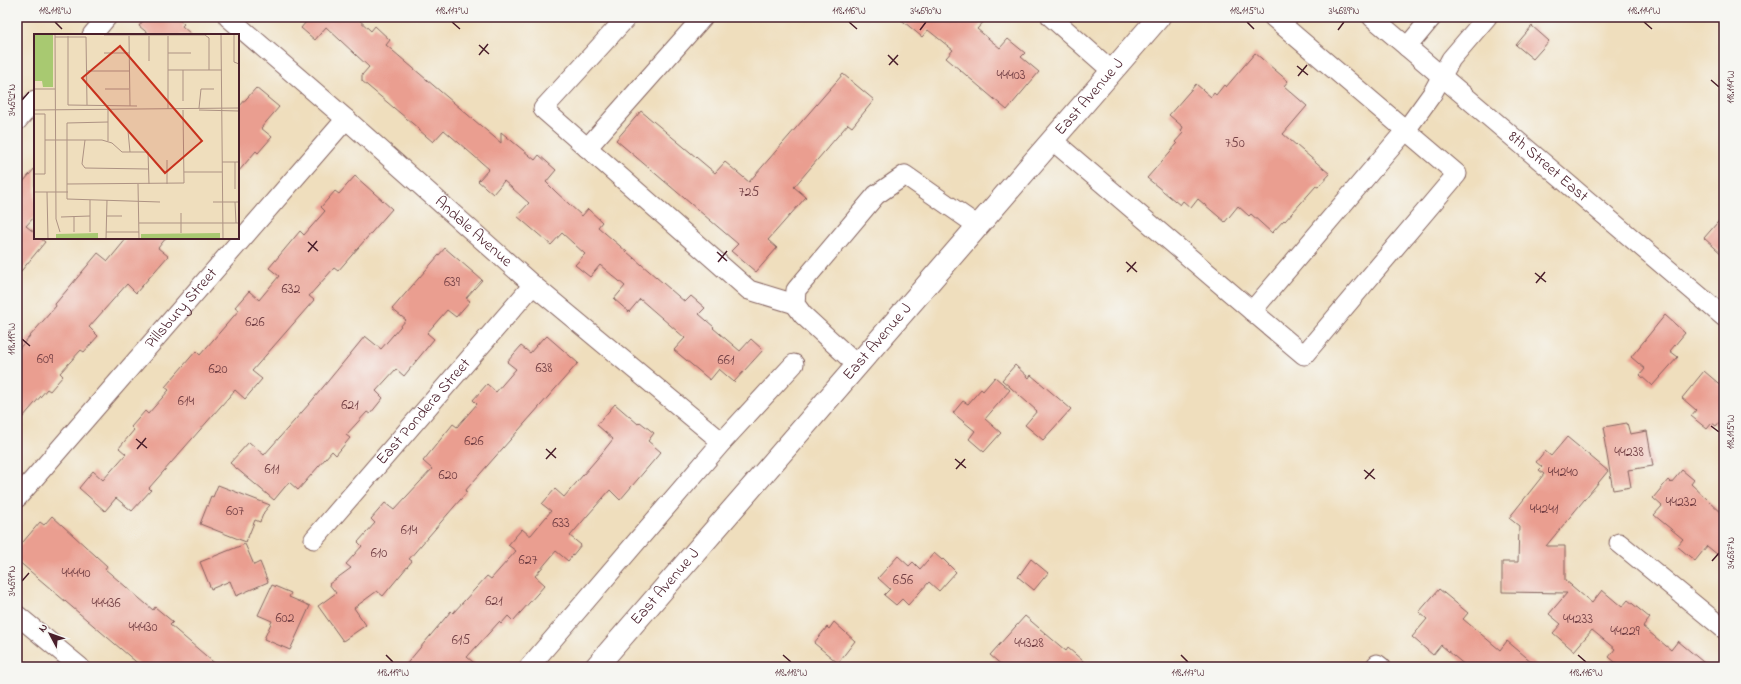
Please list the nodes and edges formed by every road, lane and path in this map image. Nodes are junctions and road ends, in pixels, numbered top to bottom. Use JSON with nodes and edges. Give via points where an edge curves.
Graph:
{"nodes":[{"id":1,"x":107,"y":17,"type":"edge"},
{"id":2,"x":228,"y":17,"type":"edge"},
{"id":3,"x":627,"y":17,"type":"edge"},
{"id":4,"x":703,"y":17,"type":"edge"},
{"id":5,"x":1050,"y":17,"type":"edge"},
{"id":6,"x":1159,"y":17,"type":"edge"},
{"id":7,"x":1273,"y":17,"type":"edge"},
{"id":8,"x":1372,"y":17,"type":"edge"},
{"id":9,"x":1432,"y":17,"type":"edge"},
{"id":10,"x":1487,"y":17,"type":"edge"},
{"id":11,"x":93,"y":34,"type":"edge"},
{"id":12,"x":1407,"y":47,"type":"junction"},
{"id":13,"x":1112,"y":71,"type":"junction"},
{"id":14,"x":1441,"y":76,"type":"junction"},
{"id":15,"x":34,"y":101,"type":"edge"},
{"id":16,"x":346,"y":119,"type":"junction"},
{"id":17,"x":17,"y":121,"type":"edge"},
{"id":18,"x":1406,"y":130,"type":"junction"},
{"id":19,"x":1052,"y":140,"type":"junction"},
{"id":20,"x":587,"y":148,"type":"junction"},
{"id":21,"x":978,"y":226,"type":"junction"},
{"id":22,"x":533,"y":285,"type":"junction"},
{"id":23,"x":795,"y":304,"type":"junction"},
{"id":24,"x":1252,"y":311,"type":"junction"},
{"id":25,"x":1724,"y":317,"type":"edge"},
{"id":26,"x":794,"y":364,"type":"dead end"},
{"id":27,"x":857,"y":365,"type":"junction"},
{"id":28,"x":722,"y":442,"type":"junction"},
{"id":29,"x":17,"y":498,"type":"edge"},
{"id":30,"x":314,"y":539,"type":"dead end"},
{"id":31,"x":1619,"y":543,"type":"dead end"},
{"id":32,"x":17,"y":615,"type":"edge"},
{"id":33,"x":1724,"y":629,"type":"edge"},
{"id":34,"x":80,"y":667,"type":"edge"},
{"id":35,"x":529,"y":667,"type":"edge"},
{"id":36,"x":596,"y":667,"type":"edge"}],
"edges":[{"from":1,"to":11,"type":"street"},
{"from":2,"to":16,"type":"street","name":"Andale Avenue"},
{"from":3,"to":20,"type":"street","via":[[544,109]]},
{"from":4,"to":20,"type":"street"},
{"from":5,"to":13,"type":"street"},
{"from":6,"to":13,"type":"main road","name":"East Avenue J"},
{"from":7,"to":18,"type":"street"},
{"from":8,"to":12,"type":"street","name":"8th Street East"},
{"from":9,"to":12,"type":"street"},
{"from":10,"to":14,"type":"street","via":[[1451,59]]},
{"from":12,"to":14,"type":"street","name":"8th Street East"},
{"from":13,"to":19,"type":"main road","name":"East Avenue J"},
{"from":14,"to":18,"type":"street","via":[[1432,94]]},
{"from":14,"to":25,"type":"street","name":"8th Street East"},
{"from":15,"to":17,"type":"street"},
{"from":16,"to":22,"type":"street","name":"Andale Avenue"},
{"from":16,"to":29,"type":"street","name":"Pillsbury Street"},
{"from":18,"to":24,"type":"street"},
{"from":18,"to":24,"type":"street","via":[[1457,174],[1304,355]]},
{"from":19,"to":21,"type":"main road","name":"East Avenue J"},
{"from":19,"to":24,"type":"street"},
{"from":20,"to":23,"type":"street","via":[[749,290]]},
{"from":21,"to":23,"type":"street","via":[[905,175],[876,195],[796,290]]},
{"from":21,"to":27,"type":"main road","name":"East Avenue J"},
{"from":22,"to":28,"type":"street","name":"Andale Avenue"},
{"from":22,"to":30,"type":"street","name":"East Pondera Street"},
{"from":23,"to":27,"type":"street","via":[[803,315]]},
{"from":26,"to":28,"type":"street"},
{"from":27,"to":36,"type":"main road","name":"East Avenue J"},
{"from":28,"to":35,"type":"street"},
{"from":31,"to":33,"type":"street"},
{"from":32,"to":34,"type":"street"}]}
